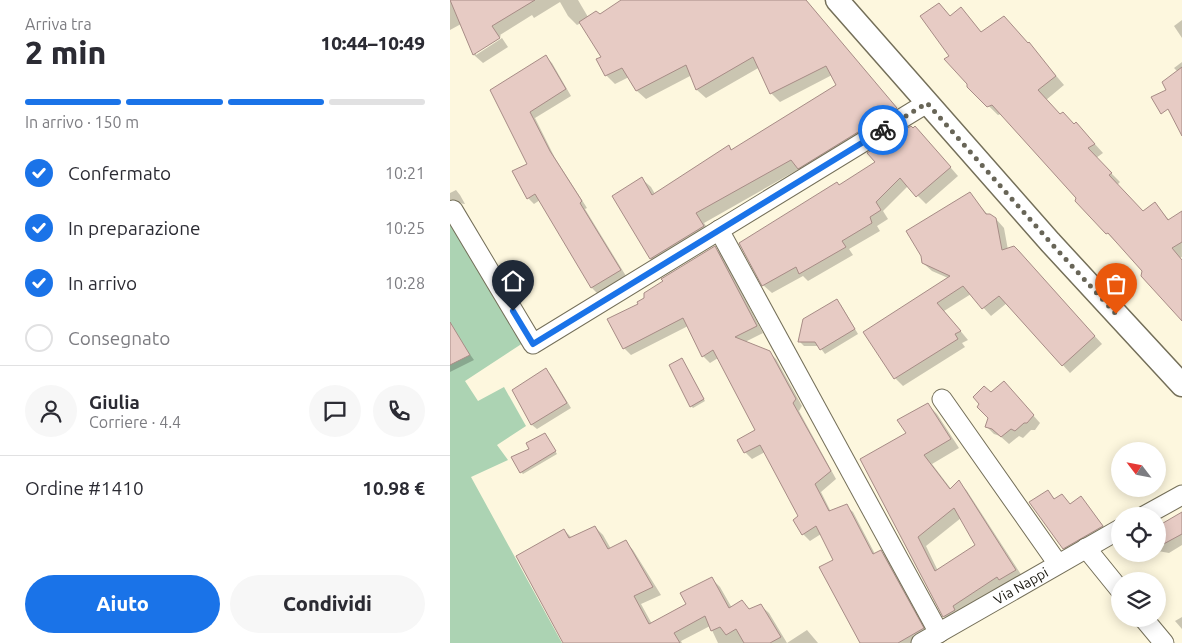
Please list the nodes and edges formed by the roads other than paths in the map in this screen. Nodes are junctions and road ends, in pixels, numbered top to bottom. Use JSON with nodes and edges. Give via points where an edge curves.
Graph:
{"nodes":[{"id":1,"x":837,"y":0,"type":"edge"},
{"id":2,"x":927,"y":103,"type":"junction"},
{"id":3,"x":450,"y":212,"type":"edge"},
{"id":4,"x":719,"y":230,"type":"junction"},
{"id":5,"x":1182,"y":385,"type":"edge"},
{"id":6,"x":942,"y":399,"type":"dead end"},
{"id":7,"x":1182,"y":496,"type":"edge"},
{"id":8,"x":1161,"y":507,"type":"edge"},
{"id":9,"x":1111,"y":534,"type":"edge"},
{"id":10,"x":1086,"y":548,"type":"junction"},
{"id":11,"x":1058,"y":564,"type":"junction"},
{"id":12,"x":1111,"y":579,"type":"edge"},
{"id":13,"x":1151,"y":627,"type":"edge"},
{"id":14,"x":939,"y":633,"type":"junction"},
{"id":15,"x":921,"y":643,"type":"edge"},
{"id":16,"x":1164,"y":643,"type":"edge"}],
"edges":[{"from":1,"to":2,"type":"street"},
{"from":2,"to":4,"type":"street"},
{"from":2,"to":5,"type":"street"},
{"from":3,"to":4,"type":"street","via":[[453,210],[533,344]]},
{"from":4,"to":14,"type":"street"},
{"from":6,"to":11,"type":"street"},
{"from":7,"to":8,"type":"street"},
{"from":9,"to":10,"type":"street","name":"Via Nappi"},
{"from":10,"to":11,"type":"street","name":"Via Nappi"},
{"from":10,"to":12,"type":"street"},
{"from":11,"to":14,"type":"street","name":"Via Nappi"},
{"from":13,"to":16,"type":"street"},
{"from":14,"to":15,"type":"street","name":"Via Nappi"}]}
